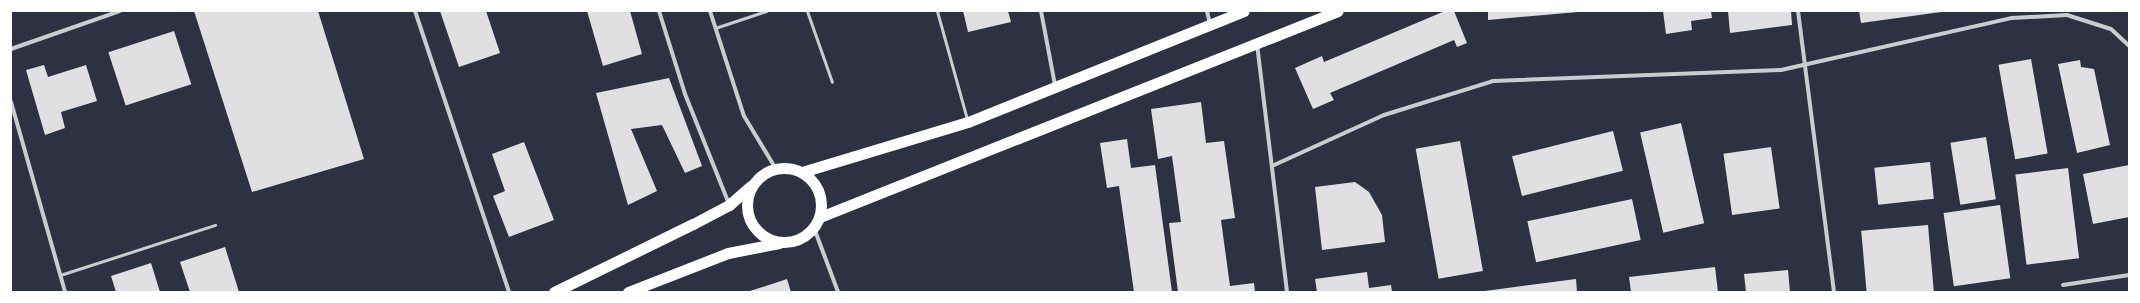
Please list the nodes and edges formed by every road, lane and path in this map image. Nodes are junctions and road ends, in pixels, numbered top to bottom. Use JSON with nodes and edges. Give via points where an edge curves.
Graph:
{"nodes":[{"id":1,"x":120,"y":11,"type":"edge"},
{"id":2,"x":415,"y":11,"type":"edge"},
{"id":3,"x":659,"y":11,"type":"edge"},
{"id":4,"x":710,"y":11,"type":"edge"},
{"id":5,"x":766,"y":11,"type":"edge"},
{"id":6,"x":808,"y":11,"type":"edge"},
{"id":7,"x":937,"y":11,"type":"edge"},
{"id":8,"x":1041,"y":11,"type":"edge"},
{"id":9,"x":1207,"y":11,"type":"edge"},
{"id":10,"x":1244,"y":11,"type":"edge"},
{"id":11,"x":1338,"y":11,"type":"edge"},
{"id":12,"x":1798,"y":11,"type":"edge"},
{"id":13,"x":1210,"y":25,"type":"junction"},
{"id":14,"x":715,"y":28,"type":"junction"},
{"id":15,"x":1257,"y":44,"type":"junction"},
{"id":16,"x":2129,"y":46,"type":"edge"},
{"id":17,"x":11,"y":49,"type":"edge"},
{"id":18,"x":1805,"y":67,"type":"junction"},
{"id":19,"x":832,"y":82,"type":"dead end"},
{"id":20,"x":1055,"y":88,"type":"junction"},
{"id":21,"x":11,"y":102,"type":"edge"},
{"id":22,"x":968,"y":122,"type":"junction"},
{"id":23,"x":1272,"y":166,"type":"junction"},
{"id":24,"x":776,"y":169,"type":"junction"},
{"id":25,"x":802,"y":172,"type":"junction"},
{"id":26,"x":755,"y":183,"type":"junction"},
{"id":27,"x":729,"y":205,"type":"junction"},
{"id":28,"x":820,"y":217,"type":"junction"},
{"id":29,"x":215,"y":225,"type":"dead end"},
{"id":30,"x":814,"y":228,"type":"junction"},
{"id":31,"x":782,"y":242,"type":"junction"},
{"id":32,"x":60,"y":275,"type":"junction"},
{"id":33,"x":2129,"y":275,"type":"edge"},
{"id":34,"x":2063,"y":285,"type":"dead end"},
{"id":35,"x":65,"y":292,"type":"edge"},
{"id":36,"x":509,"y":292,"type":"edge"},
{"id":37,"x":554,"y":292,"type":"edge"},
{"id":38,"x":628,"y":292,"type":"edge"},
{"id":39,"x":838,"y":292,"type":"edge"},
{"id":40,"x":1287,"y":292,"type":"edge"},
{"id":41,"x":1834,"y":292,"type":"edge"}],
"edges":[{"from":1,"to":17,"type":"street"},
{"from":2,"to":36,"type":"street"},
{"from":3,"to":27,"type":"street","via":[[685,94]]},
{"from":4,"to":14,"type":"street"},
{"from":5,"to":14,"type":"lane"},
{"from":6,"to":19,"type":"lane"},
{"from":7,"to":22,"type":"lane"},
{"from":8,"to":20,"type":"street"},
{"from":9,"to":13,"type":"street"},
{"from":10,"to":13,"type":"highway"},
{"from":11,"to":15,"type":"highway"},
{"from":12,"to":18,"type":"street"},
{"from":13,"to":20,"type":"highway"},
{"from":14,"to":24,"type":"street","via":[[744,116]]},
{"from":15,"to":23,"type":"street"},
{"from":15,"to":28,"type":"highway"},
{"from":16,"to":18,"type":"street","via":[[2111,29],[2068,15],[2012,18]]},
{"from":18,"to":23,"type":"street","via":[[1493,81],[1384,115]]},
{"from":18,"to":41,"type":"street"},
{"from":20,"to":22,"type":"highway"},
{"from":21,"to":32,"type":"street"},
{"from":22,"to":25,"type":"highway"},
{"from":23,"to":40,"type":"street"},
{"from":24,"to":25,"type":"highway"},
{"from":24,"to":26,"type":"highway"},
{"from":25,"to":28,"type":"highway","via":[[819,192]]},
{"from":26,"to":27,"type":"highway"},
{"from":26,"to":31,"type":"highway","via":[[747,207],[751,221],[769,239]]},
{"from":27,"to":37,"type":"highway"},
{"from":28,"to":30,"type":"highway"},
{"from":29,"to":32,"type":"lane"},
{"from":30,"to":31,"type":"highway","via":[[804,237]]},
{"from":30,"to":39,"type":"street"},
{"from":31,"to":38,"type":"highway","via":[[728,253]]},
{"from":32,"to":35,"type":"street"},
{"from":33,"to":34,"type":"street"}]}
